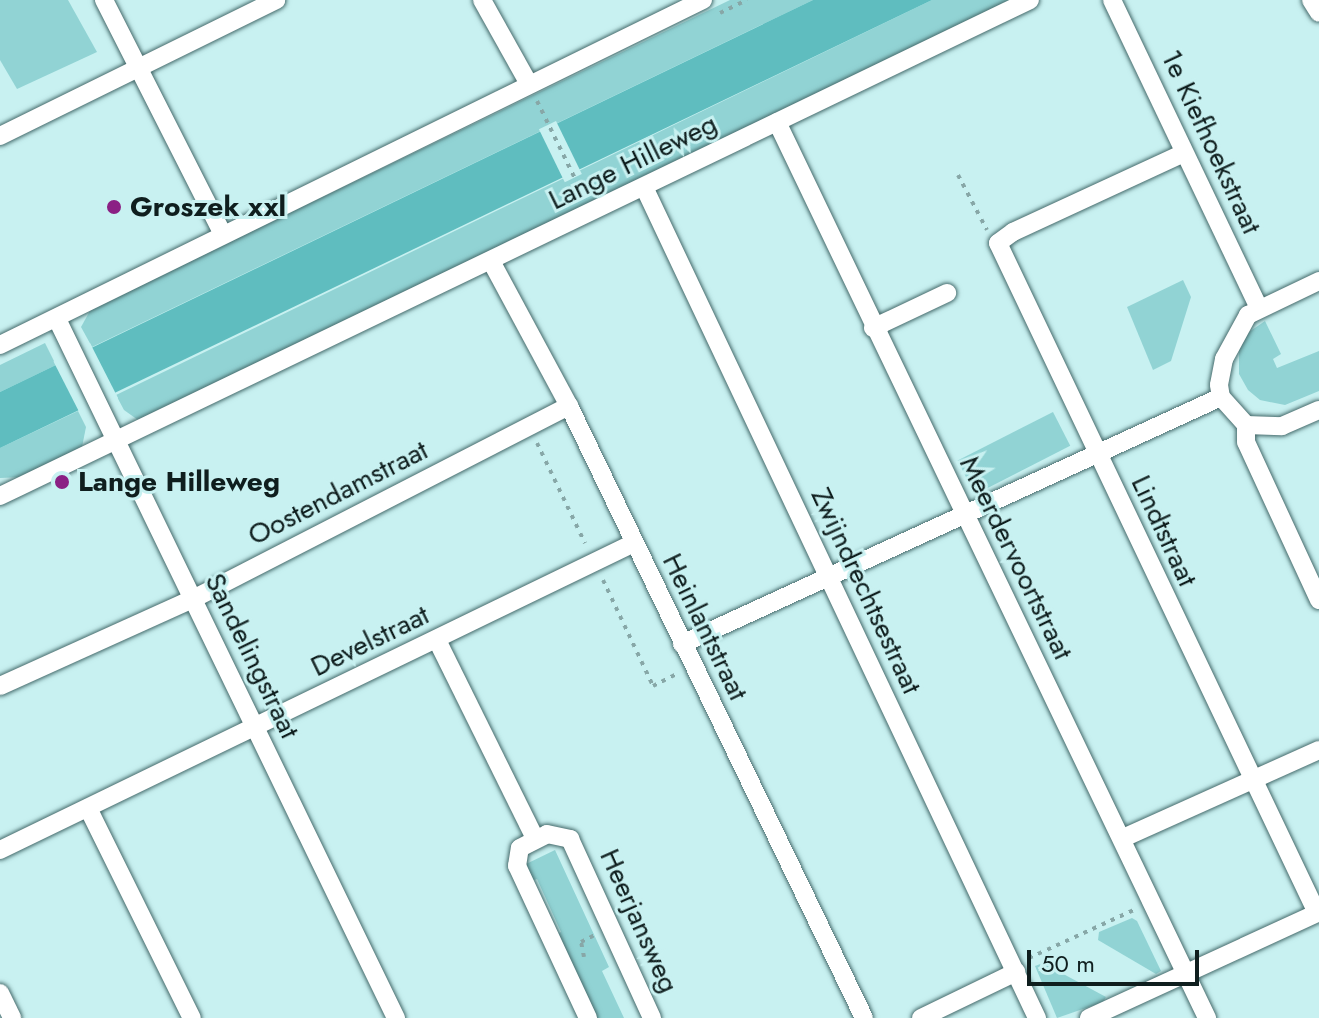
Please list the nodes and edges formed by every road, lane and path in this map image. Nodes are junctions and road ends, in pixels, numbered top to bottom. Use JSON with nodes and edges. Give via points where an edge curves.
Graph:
{"nodes":[{"id":1,"x":104,"y":0,"type":"edge"},
{"id":2,"x":276,"y":0,"type":"edge"},
{"id":3,"x":482,"y":0,"type":"edge"},
{"id":4,"x":703,"y":0,"type":"edge"},
{"id":5,"x":1030,"y":0,"type":"edge"},
{"id":6,"x":1112,"y":0,"type":"edge"},
{"id":7,"x":1311,"y":0,"type":"edge"},
{"id":8,"x":1319,"y":13,"type":"edge"},
{"id":9,"x":138,"y":67,"type":"junction"},
{"id":10,"x":529,"y":84,"type":"junction"},
{"id":11,"x":540,"y":106,"type":"dead end"},
{"id":12,"x":777,"y":122,"type":"junction"},
{"id":13,"x":0,"y":136,"type":"edge"},
{"id":14,"x":1184,"y":153,"type":"junction"},
{"id":15,"x":958,"y":175,"type":"dead end"},
{"id":16,"x":579,"y":189,"type":"dead end"},
{"id":17,"x":645,"y":189,"type":"junction"},
{"id":18,"x":223,"y":235,"type":"junction"},
{"id":19,"x":998,"y":243,"type":"junction"},
{"id":20,"x":492,"y":263,"type":"junction"},
{"id":21,"x":1319,"y":281,"type":"edge"},
{"id":22,"x":947,"y":293,"type":"dead end"},
{"id":23,"x":1259,"y":308,"type":"junction"},
{"id":24,"x":61,"y":327,"type":"junction"},
{"id":25,"x":873,"y":328,"type":"junction"},
{"id":26,"x":0,"y":345,"type":"edge"},
{"id":27,"x":1221,"y":397,"type":"junction"},
{"id":28,"x":569,"y":406,"type":"junction"},
{"id":29,"x":1319,"y":410,"type":"edge"},
{"id":30,"x":1246,"y":425,"type":"junction"},
{"id":31,"x":118,"y":439,"type":"junction"},
{"id":32,"x":1095,"y":452,"type":"junction"},
{"id":33,"x":0,"y":496,"type":"edge"},
{"id":34,"x":962,"y":512,"type":"junction"},
{"id":35,"x":634,"y":543,"type":"junction"},
{"id":36,"x":829,"y":577,"type":"junction"},
{"id":37,"x":193,"y":599,"type":"junction"},
{"id":38,"x":1319,"y":600,"type":"edge"},
{"id":39,"x":437,"y":640,"type":"junction"},
{"id":40,"x":682,"y":644,"type":"junction"},
{"id":41,"x":0,"y":686,"type":"edge"},
{"id":42,"x":256,"y":728,"type":"junction"},
{"id":43,"x":1319,"y":750,"type":"edge"},
{"id":44,"x":1251,"y":783,"type":"junction"},
{"id":45,"x":88,"y":808,"type":"junction"},
{"id":46,"x":535,"y":838,"type":"junction"},
{"id":47,"x":1123,"y":838,"type":"junction"},
{"id":48,"x":0,"y":850,"type":"edge"},
{"id":49,"x":1153,"y":901,"type":"junction"},
{"id":50,"x":1318,"y":915,"type":"edge"},
{"id":51,"x":611,"y":928,"type":"junction"},
{"id":52,"x":1014,"y":969,"type":"junction"},
{"id":53,"x":1188,"y":973,"type":"junction"},
{"id":54,"x":569,"y":977,"type":"junction"},
{"id":55,"x":0,"y":993,"type":"edge"},
{"id":56,"x":12,"y":1018,"type":"edge"},
{"id":57,"x":192,"y":1018,"type":"edge"},
{"id":58,"x":396,"y":1018,"type":"edge"},
{"id":59,"x":588,"y":1018,"type":"edge"},
{"id":60,"x":652,"y":1018,"type":"edge"},
{"id":61,"x":864,"y":1018,"type":"edge"},
{"id":62,"x":921,"y":1018,"type":"edge"},
{"id":63,"x":1037,"y":1018,"type":"edge"},
{"id":64,"x":1089,"y":1018,"type":"edge"},
{"id":65,"x":1207,"y":1018,"type":"edge"}],
"edges":[{"from":1,"to":9,"type":"street"},
{"from":2,"to":9,"type":"street"},
{"from":3,"to":10,"type":"street"},
{"from":4,"to":10,"type":"street"},
{"from":5,"to":12,"type":"street","name":"Lange Hilleweg"},
{"from":6,"to":14,"type":"street","name":"1e Kiefhoekstraat"},
{"from":7,"to":8,"type":"street"},
{"from":9,"to":13,"type":"street"},
{"from":9,"to":18,"type":"street"},
{"from":10,"to":18,"type":"street"},
{"from":11,"to":16,"type":"path"},
{"from":12,"to":17,"type":"street","name":"Lange Hilleweg"},
{"from":12,"to":25,"type":"street","name":"Meerdervoortstraat"},
{"from":14,"to":19,"type":"street"},
{"from":14,"to":23,"type":"street","name":"1e Kiefhoekstraat"},
{"from":15,"to":19,"type":"path"},
{"from":17,"to":20,"type":"street","name":"Lange Hilleweg"},
{"from":17,"to":36,"type":"street","name":"Zwijndrechtsestraat"},
{"from":18,"to":24,"type":"street"},
{"from":19,"to":32,"type":"street","name":"Lindtstraat"},
{"from":20,"to":28,"type":"street","name":"Heinlantstraat"},
{"from":20,"to":31,"type":"street","name":"Lange Hilleweg"},
{"from":21,"to":23,"type":"street"},
{"from":22,"to":25,"type":"street"},
{"from":23,"to":27,"type":"street","via":[[1241,324],[1224,359]]},
{"from":24,"to":26,"type":"street"},
{"from":24,"to":31,"type":"street","name":"Sandelingstraat"},
{"from":25,"to":34,"type":"street","name":"Meerdervoortstraat"},
{"from":27,"to":30,"type":"street"},
{"from":27,"to":32,"type":"street"},
{"from":28,"to":35,"type":"street","name":"Heinlantstraat"},
{"from":28,"to":37,"type":"street","name":"Oostendamstraat"},
{"from":29,"to":30,"type":"street","via":[[1282,426]]},
{"from":30,"to":38,"type":"street","via":[[1246,442]]},
{"from":31,"to":33,"type":"street","name":"Lange Hilleweg"},
{"from":31,"to":37,"type":"street","name":"Sandelingstraat"},
{"from":32,"to":34,"type":"street"},
{"from":32,"to":44,"type":"street","name":"Lindtstraat"},
{"from":34,"to":36,"type":"street"},
{"from":34,"to":47,"type":"street","name":"Meerdervoortstraat"},
{"from":35,"to":39,"type":"street","name":"Develstraat"},
{"from":35,"to":40,"type":"street","name":"Heinlantstraat"},
{"from":36,"to":40,"type":"street"},
{"from":36,"to":52,"type":"street","name":"Zwijndrechtsestraat"},
{"from":37,"to":41,"type":"street","name":"Oostendamstraat"},
{"from":37,"to":42,"type":"street","name":"Sandelingstraat"},
{"from":39,"to":42,"type":"street","name":"Develstraat"},
{"from":39,"to":46,"type":"street"},
{"from":40,"to":61,"type":"street","name":"Heinlantstraat"},
{"from":42,"to":45,"type":"street","name":"Develstraat"},
{"from":42,"to":58,"type":"street","name":"Sandelingstraat"},
{"from":43,"to":44,"type":"street"},
{"from":44,"to":47,"type":"street"},
{"from":44,"to":50,"type":"street","name":"Lindtstraat"},
{"from":45,"to":48,"type":"street","name":"Develstraat"},
{"from":45,"to":57,"type":"street"},
{"from":46,"to":51,"type":"street","name":"Heerjansweg","via":[[561,833],[570,839]]},
{"from":46,"to":54,"type":"street","via":[[520,848],[517,866]]},
{"from":47,"to":49,"type":"street","name":"Meerdervoortstraat"},
{"from":49,"to":52,"type":"path"},
{"from":49,"to":53,"type":"street","name":"Meerdervoortstraat"},
{"from":50,"to":53,"type":"street"},
{"from":51,"to":54,"type":"path","via":[[581,942],[587,965]]},
{"from":51,"to":60,"type":"street","name":"Heerjansweg"},
{"from":52,"to":62,"type":"street"},
{"from":52,"to":63,"type":"street","name":"Zwijndrechtsestraat"},
{"from":53,"to":64,"type":"street"},
{"from":53,"to":65,"type":"street","name":"Meerdervoortstraat"},
{"from":54,"to":59,"type":"street"},
{"from":55,"to":56,"type":"street"}]}
